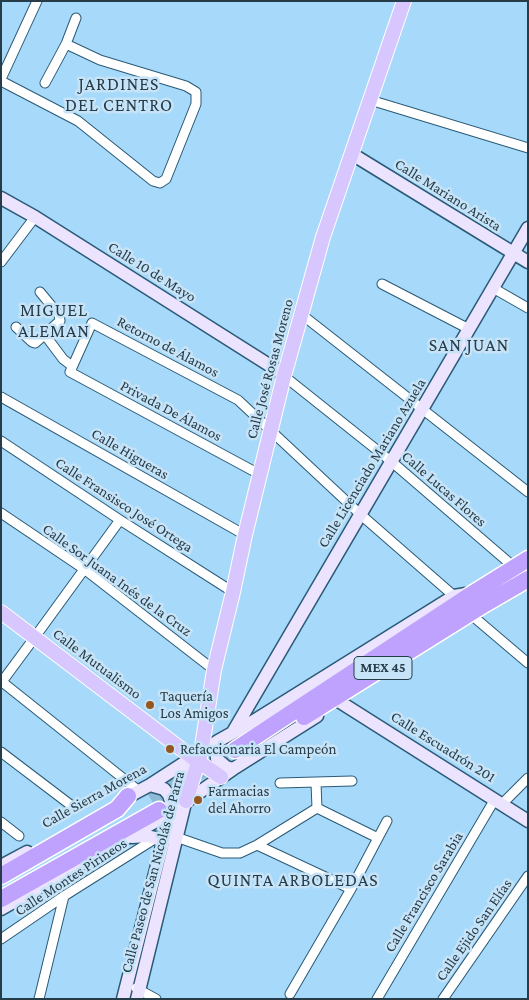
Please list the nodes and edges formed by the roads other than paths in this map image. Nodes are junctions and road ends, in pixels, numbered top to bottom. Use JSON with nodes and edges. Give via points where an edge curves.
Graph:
{"nodes":[{"id":1,"x":37,"y":1,"type":"edge"},
{"id":2,"x":404,"y":1,"type":"edge"},
{"id":3,"x":76,"y":18,"type":"dead end"},
{"id":4,"x":66,"y":44,"type":"junction"},
{"id":5,"x":1,"y":80,"type":"edge"},
{"id":6,"x":46,"y":83,"type":"dead end"},
{"id":7,"x":370,"y":100,"type":"junction"},
{"id":8,"x":528,"y":148,"type":"edge"},
{"id":9,"x":352,"y":154,"type":"junction"},
{"id":10,"x":1,"y":198,"type":"edge"},
{"id":11,"x":35,"y":217,"type":"junction"},
{"id":12,"x":528,"y":228,"type":"edge"},
{"id":13,"x":512,"y":254,"type":"junction"},
{"id":14,"x":1,"y":262,"type":"edge"},
{"id":15,"x":528,"y":262,"type":"edge"},
{"id":16,"x":382,"y":284,"type":"dead end"},
{"id":17,"x":493,"y":288,"type":"junction"},
{"id":18,"x":40,"y":292,"type":"dead end"},
{"id":19,"x":528,"y":308,"type":"edge"},
{"id":20,"x":301,"y":314,"type":"junction"},
{"id":21,"x":16,"y":327,"type":"dead end"},
{"id":22,"x":469,"y":328,"type":"junction"},
{"id":23,"x":45,"y":335,"type":"junction"},
{"id":24,"x":71,"y":369,"type":"junction"},
{"id":25,"x":284,"y":376,"type":"junction"},
{"id":26,"x":1,"y":397,"type":"edge"},
{"id":27,"x":423,"y":410,"type":"junction"},
{"id":28,"x":270,"y":432,"type":"junction"},
{"id":29,"x":1,"y":441,"type":"edge"},
{"id":30,"x":392,"y":462,"type":"junction"},
{"id":31,"x":259,"y":474,"type":"junction"},
{"id":32,"x":526,"y":488,"type":"edge"},
{"id":33,"x":1,"y":513,"type":"edge"},
{"id":34,"x":360,"y":514,"type":"junction"},
{"id":35,"x":120,"y":520,"type":"junction"},
{"id":36,"x":245,"y":535,"type":"junction"},
{"id":37,"x":521,"y":564,"type":"edge"},
{"id":38,"x":84,"y":569,"type":"junction"},
{"id":39,"x":528,"y":579,"type":"edge"},
{"id":40,"x":233,"y":592,"type":"junction"},
{"id":41,"x":454,"y":596,"type":"junction"},
{"id":42,"x":480,"y":598,"type":"junction"},
{"id":43,"x":1,"y":601,"type":"edge"},
{"id":44,"x":1,"y":612,"type":"edge"},
{"id":45,"x":475,"y":618,"type":"junction"},
{"id":46,"x":37,"y":634,"type":"junction"},
{"id":47,"x":528,"y":663,"type":"edge"},
{"id":48,"x":214,"y":670,"type":"junction"},
{"id":49,"x":2,"y":682,"type":"edge"},
{"id":50,"x":340,"y":702,"type":"junction"},
{"id":51,"x":248,"y":718,"type":"junction"},
{"id":52,"x":233,"y":732,"type":"joint"},
{"id":53,"x":218,"y":741,"type":"junction"},
{"id":54,"x":1,"y":752,"type":"edge"},
{"id":55,"x":198,"y":757,"type":"junction"},
{"id":56,"x":236,"y":759,"type":"junction"},
{"id":57,"x":221,"y":778,"type":"junction"},
{"id":58,"x":528,"y":778,"type":"edge"},
{"id":59,"x":352,"y":781,"type":"dead end"},
{"id":60,"x":280,"y":783,"type":"dead end"},
{"id":61,"x":316,"y":783,"type":"junction"},
{"id":62,"x":157,"y":801,"type":"junction"},
{"id":63,"x":499,"y":801,"type":"junction"},
{"id":64,"x":72,"y":806,"type":"dead end"},
{"id":65,"x":318,"y":808,"type":"junction"},
{"id":66,"x":387,"y":821,"type":"dead end"},
{"id":67,"x":528,"y":821,"type":"edge"},
{"id":68,"x":1,"y":822,"type":"edge"},
{"id":69,"x":19,"y":836,"type":"dead end"},
{"id":70,"x":130,"y":837,"type":"junction"},
{"id":71,"x":176,"y":838,"type":"junction"},
{"id":72,"x":378,"y":838,"type":"junction"},
{"id":73,"x":160,"y":840,"type":"junction"},
{"id":74,"x":257,"y":846,"type":"junction"},
{"id":75,"x":1,"y":866,"type":"edge"},
{"id":76,"x":1,"y":876,"type":"edge"},
{"id":77,"x":528,"y":876,"type":"edge"},
{"id":78,"x":1,"y":886,"type":"edge"},
{"id":79,"x":351,"y":889,"type":"junction"},
{"id":80,"x":64,"y":896,"type":"junction"},
{"id":81,"x":1,"y":899,"type":"edge"},
{"id":82,"x":1,"y":909,"type":"edge"},
{"id":83,"x":1,"y":939,"type":"edge"},
{"id":84,"x":126,"y":983,"type":"junction"},
{"id":85,"x":138,"y":994,"type":"edge"},
{"id":86,"x":290,"y":994,"type":"dead end"},
{"id":87,"x":38,"y":999,"type":"edge"},
{"id":88,"x":123,"y":999,"type":"edge"},
{"id":89,"x":156,"y":999,"type":"edge"},
{"id":90,"x":377,"y":999,"type":"edge"},
{"id":91,"x":444,"y":999,"type":"edge"}],
"edges":[{"from":1,"to":5,"type":"street"},
{"from":2,"to":7,"type":"main road","name":"Calle José Rosas Moreno"},
{"from":3,"to":4,"type":"street"},
{"from":4,"to":5,"type":"street","via":[[100,60],[186,86],[196,92],[196,104],[166,179],[160,183],[153,181],[78,121]]},
{"from":4,"to":6,"type":"street"},
{"from":7,"to":8,"type":"street"},
{"from":7,"to":9,"type":"main road","name":"Calle José Rosas Moreno"},
{"from":9,"to":13,"type":"street","name":"Calle Mariano Arista"},
{"from":9,"to":20,"type":"main road","name":"Calle José Rosas Moreno"},
{"from":10,"to":11,"type":"street","name":"Calle 10 de Mayo"},
{"from":11,"to":14,"type":"street"},
{"from":11,"to":25,"type":"street","name":"Calle 10 de Mayo"},
{"from":12,"to":13,"type":"street","name":"Calle Licenciado Mariano Azuela"},
{"from":13,"to":15,"type":"street","name":"Calle Mariano Arista"},
{"from":13,"to":17,"type":"street","name":"Calle Licenciado Mariano Azuela"},
{"from":16,"to":22,"type":"street"},
{"from":17,"to":19,"type":"street"},
{"from":17,"to":22,"type":"street","name":"Calle Licenciado Mariano Azuela"},
{"from":18,"to":23,"type":"street","via":[[60,319]]},
{"from":20,"to":25,"type":"main road","name":"Calle José Rosas Moreno"},
{"from":20,"to":27,"type":"street"},
{"from":21,"to":23,"type":"street","via":[[32,342]]},
{"from":22,"to":27,"type":"street","name":"Calle Licenciado Mariano Azuela"},
{"from":23,"to":24,"type":"street","name":"Privada De Álamos"},
{"from":24,"to":28,"type":"street","name":"Retorno de Álamos","via":[[92,323],[238,400]]},
{"from":24,"to":31,"type":"street","name":"Privada De Álamos"},
{"from":25,"to":28,"type":"main road","name":"Calle José Rosas Moreno"},
{"from":25,"to":30,"type":"street","name":"Calle Lucas Flores"},
{"from":26,"to":36,"type":"street","name":"Calle Higueras"},
{"from":27,"to":30,"type":"street","name":"Calle Licenciado Mariano Azuela"},
{"from":27,"to":32,"type":"street"},
{"from":28,"to":31,"type":"main road","name":"Calle José Rosas Moreno"},
{"from":28,"to":34,"type":"street"},
{"from":29,"to":35,"type":"street","name":"Calle Fransisco José Ortega"},
{"from":30,"to":34,"type":"street","name":"Calle Licenciado Mariano Azuela"},
{"from":30,"to":37,"type":"street","name":"Calle Lucas Flores"},
{"from":31,"to":36,"type":"main road","name":"Calle José Rosas Moreno"},
{"from":33,"to":38,"type":"street","name":"Calle Sor Juana Inés de la Cruz"},
{"from":34,"to":41,"type":"street"},
{"from":34,"to":51,"type":"street","name":"Calle Licenciado Mariano Azuela"},
{"from":35,"to":38,"type":"street"},
{"from":35,"to":40,"type":"street","name":"Calle Fransisco José Ortega"},
{"from":36,"to":40,"type":"main road","name":"Calle José Rosas Moreno"},
{"from":37,"to":42,"type":"highway","number":"MEX 45"},
{"from":38,"to":46,"type":"street"},
{"from":38,"to":48,"type":"street","name":"Calle Sor Juana Inés de la Cruz"},
{"from":39,"to":42,"type":"highway","number":"MEX 45"},
{"from":40,"to":48,"type":"main road","name":"Calle José Rosas Moreno"},
{"from":41,"to":42,"type":"street"},
{"from":41,"to":51,"type":"street"},
{"from":42,"to":45,"type":"street"},
{"from":42,"to":56,"type":"highway","number":"MEX 45"},
{"from":43,"to":46,"type":"main road","name":"Calle Mutualismo"},
{"from":44,"to":46,"type":"main road","name":"Calle Mutualismo"},
{"from":45,"to":47,"type":"street"},
{"from":45,"to":50,"type":"street"},
{"from":46,"to":49,"type":"street"},
{"from":46,"to":55,"type":"main road","name":"Calle Mutualismo"},
{"from":48,"to":55,"type":"main road","name":"Calle José Rosas Moreno"},
{"from":49,"to":62,"type":"street"},
{"from":50,"to":56,"type":"street"},
{"from":50,"to":63,"type":"street","name":"Calle Escuadrón 201"},
{"from":51,"to":52,"type":"street","name":"Calle Licenciado Mariano Azuela"},
{"from":52,"to":53,"type":"street","name":"Calle Sierra Morena"},
{"from":53,"to":55,"type":"street","name":"Calle Sierra Morena"},
{"from":53,"to":56,"type":"street","via":[[217,759],[226,767]]},
{"from":54,"to":64,"type":"street"},
{"from":55,"to":57,"type":"main road","name":"Calle Mutualismo"},
{"from":55,"to":62,"type":"main road","name":"Calle Paseo de San Nicolás de Parra"},
{"from":55,"to":62,"type":"street","name":"Calle Sierra Morena"},
{"from":56,"to":57,"type":"street"},
{"from":57,"to":62,"type":"street"},
{"from":58,"to":63,"type":"street","name":"Calle Francisco Sarabia"},
{"from":59,"to":61,"type":"street"},
{"from":60,"to":61,"type":"street"},
{"from":61,"to":65,"type":"street"},
{"from":62,"to":70,"type":"street"},
{"from":62,"to":71,"type":"street","name":"Calle Paseo de San Nicolás de Parra"},
{"from":62,"to":73,"type":"street","name":"Calle Paseo de San Nicolás de Parra"},
{"from":62,"to":75,"type":"street","name":"Calle Sierra Morena"},
{"from":62,"to":76,"type":"highway","via":[[117,809]]},
{"from":62,"to":78,"type":"highway"},
{"from":62,"to":81,"type":"highway"},
{"from":63,"to":67,"type":"street","name":"Calle Escuadrón 201"},
{"from":63,"to":90,"type":"street","name":"Calle Francisco Sarabia"},
{"from":65,"to":72,"type":"street"},
{"from":65,"to":74,"type":"street"},
{"from":66,"to":72,"type":"street"},
{"from":68,"to":69,"type":"street"},
{"from":70,"to":73,"type":"street","via":[[147,836]]},
{"from":70,"to":82,"type":"street"},
{"from":71,"to":74,"type":"street","via":[[222,853],[240,853]]},
{"from":71,"to":85,"type":"street","name":"Calle Paseo de San Nicolás de Parra"},
{"from":72,"to":79,"type":"street"},
{"from":73,"to":80,"type":"street","name":"Calle Montes Pirineos"},
{"from":73,"to":84,"type":"street","name":"Calle Paseo de San Nicolás de Parra"},
{"from":74,"to":79,"type":"street"},
{"from":77,"to":91,"type":"street","name":"Calle Ejido San Elías"},
{"from":79,"to":86,"type":"street"},
{"from":80,"to":83,"type":"street","name":"Calle Montes Pirineos"},
{"from":80,"to":87,"type":"street"},
{"from":84,"to":85,"type":"street"},
{"from":84,"to":88,"type":"street","name":"Calle Paseo de San Nicolás de Parra"},
{"from":85,"to":89,"type":"street"}]}
